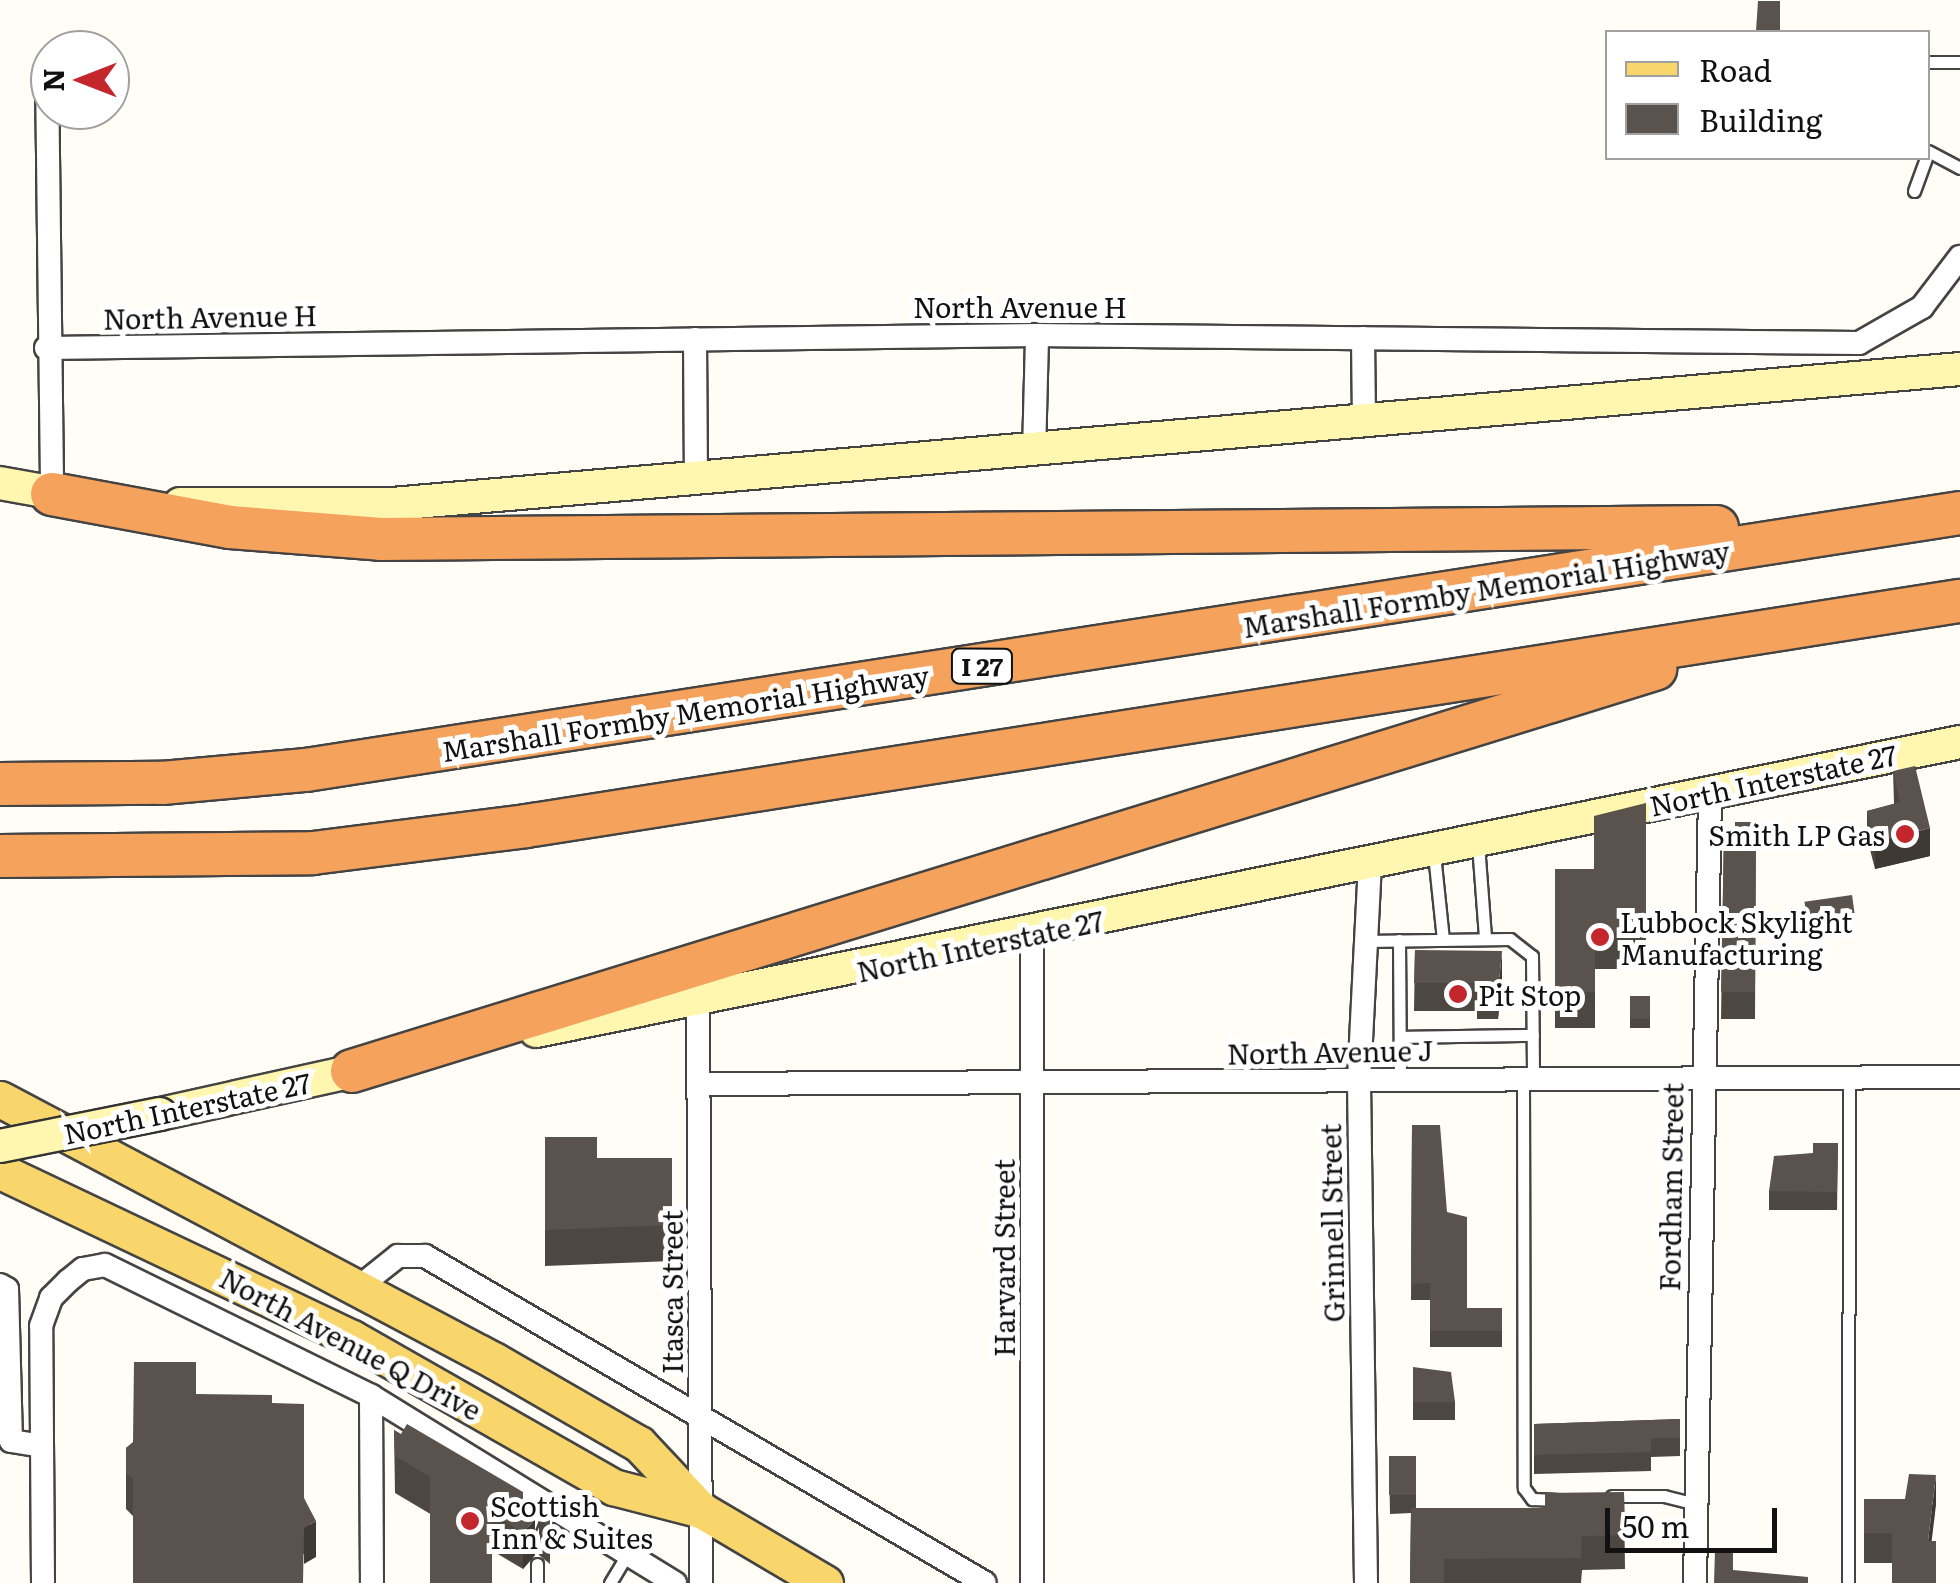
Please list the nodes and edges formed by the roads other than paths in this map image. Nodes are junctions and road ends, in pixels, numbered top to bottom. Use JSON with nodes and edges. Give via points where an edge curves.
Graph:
{"nodes":[{"id":1,"x":1930,"y":62,"type":"edge"},
{"id":2,"x":1960,"y":62,"type":"edge"},
{"id":3,"x":47,"y":130,"type":"edge"},
{"id":4,"x":1930,"y":155,"type":"edge"},
{"id":5,"x":1926,"y":160,"type":"edge"},
{"id":6,"x":1960,"y":168,"type":"edge"},
{"id":7,"x":1914,"y":192,"type":"dead end"},
{"id":8,"x":1960,"y":257,"type":"edge"},
{"id":9,"x":1037,"y":335,"type":"junction"},
{"id":10,"x":1363,"y":338,"type":"junction"},
{"id":11,"x":695,"y":340,"type":"junction"},
{"id":12,"x":46,"y":348,"type":"junction"},
{"id":13,"x":1960,"y":370,"type":"edge"},
{"id":14,"x":1364,"y":420,"type":"junction"},
{"id":15,"x":1034,"y":454,"type":"junction"},
{"id":16,"x":696,"y":481,"type":"junction"},
{"id":17,"x":0,"y":483,"type":"edge"},
{"id":18,"x":52,"y":494,"type":"junction"},
{"id":19,"x":1958,"y":514,"type":"edge"},
{"id":20,"x":1960,"y":601,"type":"edge"},
{"id":21,"x":1786,"y":628,"type":"junction"},
{"id":22,"x":1960,"y":742,"type":"edge"},
{"id":23,"x":0,"y":784,"type":"edge"},
{"id":24,"x":1710,"y":792,"type":"junction"},
{"id":25,"x":1477,"y":840,"type":"junction"},
{"id":26,"x":1434,"y":850,"type":"junction"},
{"id":27,"x":0,"y":856,"type":"edge"},
{"id":28,"x":1370,"y":863,"type":"junction"},
{"id":29,"x":1032,"y":933,"type":"junction"},
{"id":30,"x":1485,"y":938,"type":"junction"},
{"id":31,"x":1399,"y":940,"type":"junction"},
{"id":32,"x":1443,"y":940,"type":"junction"},
{"id":33,"x":1366,"y":942,"type":"junction"},
{"id":34,"x":698,"y":1001,"type":"junction"},
{"id":35,"x":1533,"y":1035,"type":"junction"},
{"id":36,"x":1400,"y":1036,"type":"junction"},
{"id":37,"x":352,"y":1071,"type":"junction"},
{"id":38,"x":1849,"y":1077,"type":"junction"},
{"id":39,"x":1960,"y":1077,"type":"edge"},
{"id":40,"x":1702,"y":1078,"type":"junction"},
{"id":41,"x":1528,"y":1079,"type":"junction"},
{"id":42,"x":1359,"y":1080,"type":"junction"},
{"id":43,"x":1400,"y":1080,"type":"junction"},
{"id":44,"x":701,"y":1084,"type":"junction"},
{"id":45,"x":1033,"y":1084,"type":"junction"},
{"id":46,"x":0,"y":1099,"type":"edge"},
{"id":47,"x":0,"y":1146,"type":"edge"},
{"id":48,"x":0,"y":1171,"type":"edge"},
{"id":49,"x":0,"y":1285,"type":"edge"},
{"id":50,"x":359,"y":1287,"type":"junction"},
{"id":51,"x":371,"y":1396,"type":"junction"},
{"id":52,"x":701,"y":1420,"type":"junction"},
{"id":53,"x":5,"y":1440,"type":"edge"},
{"id":54,"x":41,"y":1446,"type":"junction"},
{"id":55,"x":1599,"y":1496,"type":"edge"},
{"id":56,"x":1582,"y":1497,"type":"edge"},
{"id":57,"x":1696,"y":1504,"type":"junction"},
{"id":58,"x":554,"y":1506,"type":"junction"},
{"id":59,"x":702,"y":1510,"type":"junction"},
{"id":60,"x":537,"y":1546,"type":"dead end"},
{"id":61,"x":628,"y":1553,"type":"junction"},
{"id":62,"x":537,"y":1564,"type":"dead end"},
{"id":63,"x":43,"y":1583,"type":"edge"},
{"id":64,"x":372,"y":1583,"type":"edge"},
{"id":65,"x":537,"y":1583,"type":"edge"},
{"id":66,"x":610,"y":1583,"type":"edge"},
{"id":67,"x":675,"y":1583,"type":"edge"},
{"id":68,"x":700,"y":1583,"type":"edge"},
{"id":69,"x":826,"y":1583,"type":"edge"},
{"id":70,"x":984,"y":1583,"type":"edge"},
{"id":71,"x":1032,"y":1583,"type":"edge"},
{"id":72,"x":1366,"y":1583,"type":"edge"},
{"id":73,"x":1696,"y":1583,"type":"edge"},
{"id":74,"x":1848,"y":1583,"type":"edge"}],
"edges":[{"from":1,"to":2,"type":"lane"},
{"from":3,"to":12,"type":"street"},
{"from":4,"to":6,"type":"lane"},
{"from":5,"to":7,"type":"lane"},
{"from":8,"to":10,"type":"street","name":"North Avenue H","via":[[1922,307],[1859,343]]},
{"from":9,"to":10,"type":"street","name":"North Avenue H"},
{"from":9,"to":11,"type":"street","name":"North Avenue H"},
{"from":9,"to":15,"type":"street"},
{"from":10,"to":14,"type":"street"},
{"from":11,"to":12,"type":"street","name":"North Avenue H"},
{"from":11,"to":16,"type":"street"},
{"from":12,"to":18,"type":"street"},
{"from":13,"to":14,"type":"main road"},
{"from":14,"to":15,"type":"main road"},
{"from":15,"to":16,"type":"main road"},
{"from":16,"to":18,"type":"main road","via":[[392,504],[140,504]]},
{"from":17,"to":18,"type":"main road"},
{"from":18,"to":19,"type":"highway","via":[[230,527],[400,539],[1645,531]]},
{"from":19,"to":23,"type":"highway","name":"Marshall Formby Memorial Highway","number":"I 27","via":[[306,770],[162,783]]},
{"from":20,"to":21,"type":"highway"},
{"from":21,"to":27,"type":"highway","via":[[526,826],[313,853]]},
{"from":21,"to":37,"type":"highway"},
{"from":22,"to":24,"type":"main road","name":"North Interstate 27"},
{"from":24,"to":25,"type":"main road","name":"North Interstate 27"},
{"from":24,"to":40,"type":"street","name":"Fordham Street"},
{"from":25,"to":26,"type":"main road","name":"North Interstate 27"},
{"from":25,"to":30,"type":"lane"},
{"from":26,"to":28,"type":"main road","name":"North Interstate 27"},
{"from":26,"to":32,"type":"lane"},
{"from":28,"to":29,"type":"main road","name":"North Interstate 27"},
{"from":28,"to":33,"type":"street","name":"Grinnell Street"},
{"from":29,"to":34,"type":"main road","name":"North Interstate 27"},
{"from":29,"to":45,"type":"street","name":"Harvard Street"},
{"from":30,"to":32,"type":"lane"},
{"from":30,"to":35,"type":"lane","via":[[1510,939],[1532,956]]},
{"from":31,"to":32,"type":"lane"},
{"from":31,"to":33,"type":"lane"},
{"from":31,"to":36,"type":"lane"},
{"from":33,"to":42,"type":"street","name":"Grinnell Street"},
{"from":34,"to":37,"type":"main road","name":"North Interstate 27"},
{"from":34,"to":44,"type":"street","name":"Itasca Street"},
{"from":35,"to":36,"type":"lane"},
{"from":35,"to":41,"type":"lane"},
{"from":36,"to":43,"type":"lane"},
{"from":37,"to":47,"type":"main road","name":"North Interstate 27","bridge":true},
{"from":38,"to":39,"type":"street","name":"North Avenue J"},
{"from":38,"to":40,"type":"street","name":"North Avenue J"},
{"from":38,"to":74,"type":"lane"},
{"from":40,"to":41,"type":"street","name":"North Avenue J"},
{"from":40,"to":57,"type":"street","name":"Fordham Street"},
{"from":41,"to":43,"type":"street","name":"North Avenue J"},
{"from":41,"to":56,"type":"lane","via":[[1524,1488],[1545,1502]]},
{"from":42,"to":43,"type":"street","name":"North Avenue J"},
{"from":42,"to":45,"type":"street","name":"North Avenue J"},
{"from":42,"to":72,"type":"street","name":"Grinnell Street"},
{"from":44,"to":45,"type":"street","name":"North Avenue J"},
{"from":44,"to":52,"type":"street","name":"Itasca Street"},
{"from":45,"to":71,"type":"street","name":"Harvard Street"},
{"from":46,"to":50,"type":"main road","name":"North Avenue Q Drive"},
{"from":48,"to":59,"type":"main road","name":"North Avenue Q Drive","via":[[352,1338],[613,1488]]},
{"from":49,"to":53,"type":"street","via":[[7,1290]]},
{"from":50,"to":52,"type":"street","name":"North Avenue Q Drive","via":[[398,1256],[425,1256]]},
{"from":50,"to":59,"type":"main road","name":"North Avenue Q Drive","via":[[640,1444]]},
{"from":51,"to":54,"type":"street","name":"North Avenue Q Drive","via":[[105,1265],[83,1268],[51,1298],[41,1326]]},
{"from":51,"to":58,"type":"street","name":"North Avenue Q Drive"},
{"from":51,"to":64,"type":"street"},
{"from":52,"to":59,"type":"street","name":"Itasca Street"},
{"from":52,"to":70,"type":"street","name":"North Avenue Q Drive"},
{"from":53,"to":54,"type":"street"},
{"from":54,"to":63,"type":"street"},
{"from":55,"to":57,"type":"lane","via":[[1664,1496]]},
{"from":57,"to":73,"type":"street","name":"Fordham Street"},
{"from":58,"to":60,"type":"lane"},
{"from":58,"to":61,"type":"street","name":"North Avenue Q Drive"},
{"from":59,"to":68,"type":"street","name":"Itasca Street"},
{"from":59,"to":69,"type":"main road","name":"North Avenue Q Drive"},
{"from":61,"to":66,"type":"lane"},
{"from":61,"to":67,"type":"street","name":"North Avenue Q Drive"},
{"from":62,"to":65,"type":"lane"}]}
